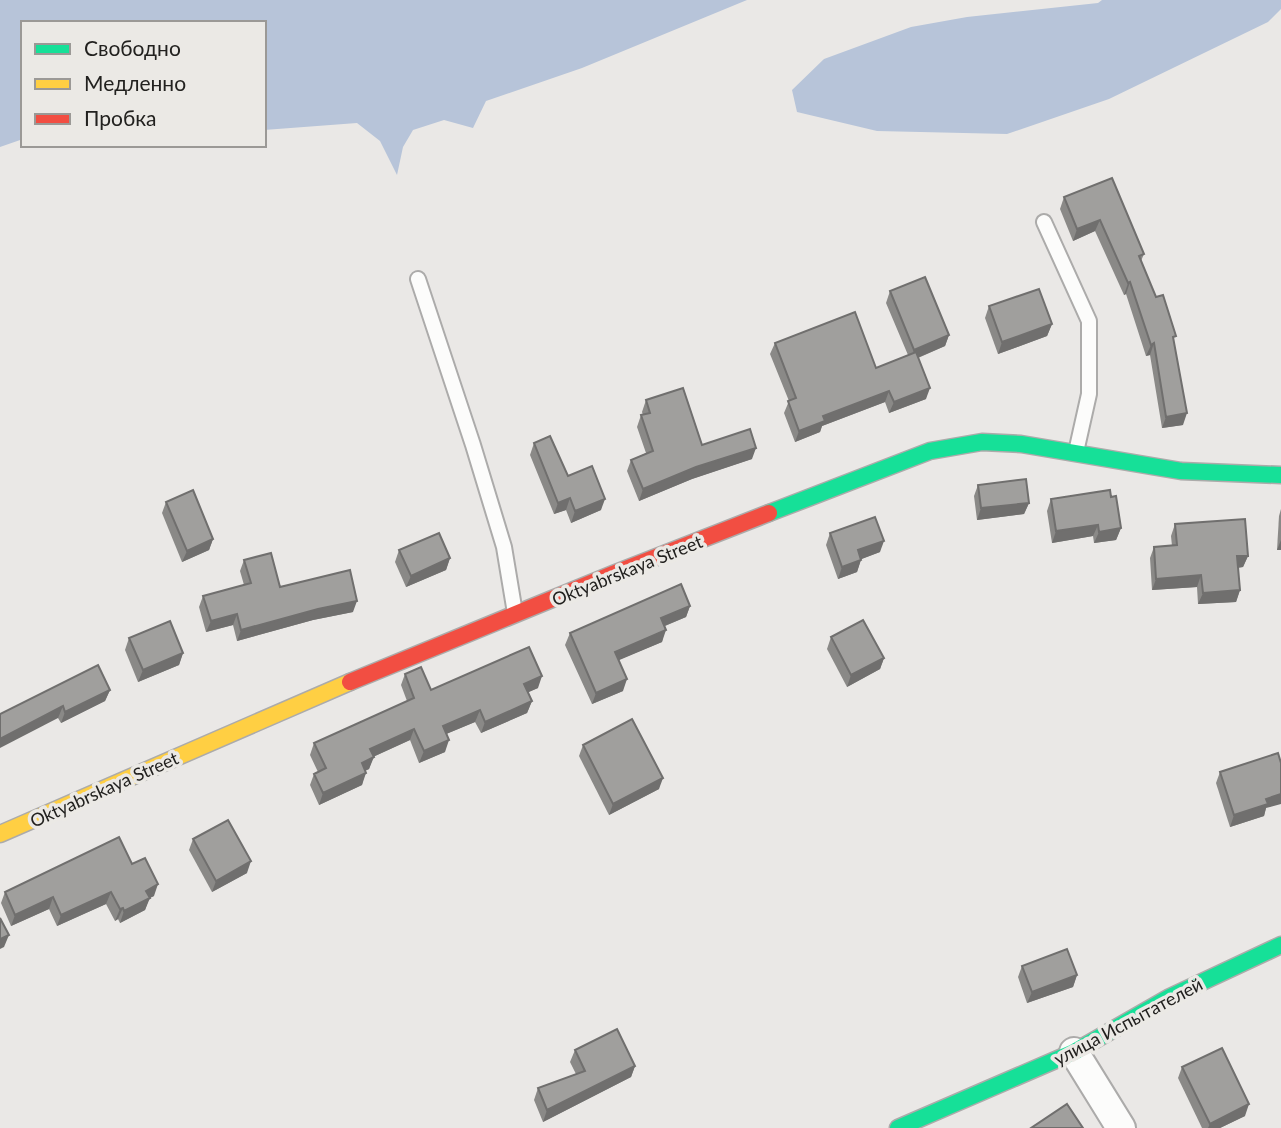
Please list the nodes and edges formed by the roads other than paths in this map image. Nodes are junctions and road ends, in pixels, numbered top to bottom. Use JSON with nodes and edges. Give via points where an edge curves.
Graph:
{"nodes":[{"id":1,"x":1044,"y":222,"type":"dead end"},
{"id":2,"x":418,"y":279,"type":"dead end"},
{"id":3,"x":1076,"y":454,"type":"junction"},
{"id":4,"x":1281,"y":475,"type":"edge"},
{"id":5,"x":515,"y":614,"type":"junction"},
{"id":6,"x":0,"y":834,"type":"edge"},
{"id":7,"x":1281,"y":945,"type":"edge"},
{"id":8,"x":1074,"y":1052,"type":"junction"},
{"id":9,"x":898,"y":1128,"type":"edge"},
{"id":10,"x":1121,"y":1128,"type":"edge"}],
"edges":[{"from":1,"to":3,"type":"lane","via":[[1089,321],[1089,394]]},
{"from":2,"to":5,"type":"lane","via":[[504,547]]},
{"from":3,"to":4,"type":"street","name":"Oktyabrskaya Street","via":[[1181,471]]},
{"from":3,"to":5,"type":"street","name":"Oktyabrskaya Street","via":[[982,442],[930,451]]},
{"from":5,"to":6,"type":"street","name":"Oktyabrskaya Street"},
{"from":7,"to":8,"type":"street","name":"улица Испытателей","via":[[1170,997]]},
{"from":8,"to":9,"type":"street","name":"улица Испытателей"},
{"from":8,"to":10,"type":"street"}]}
